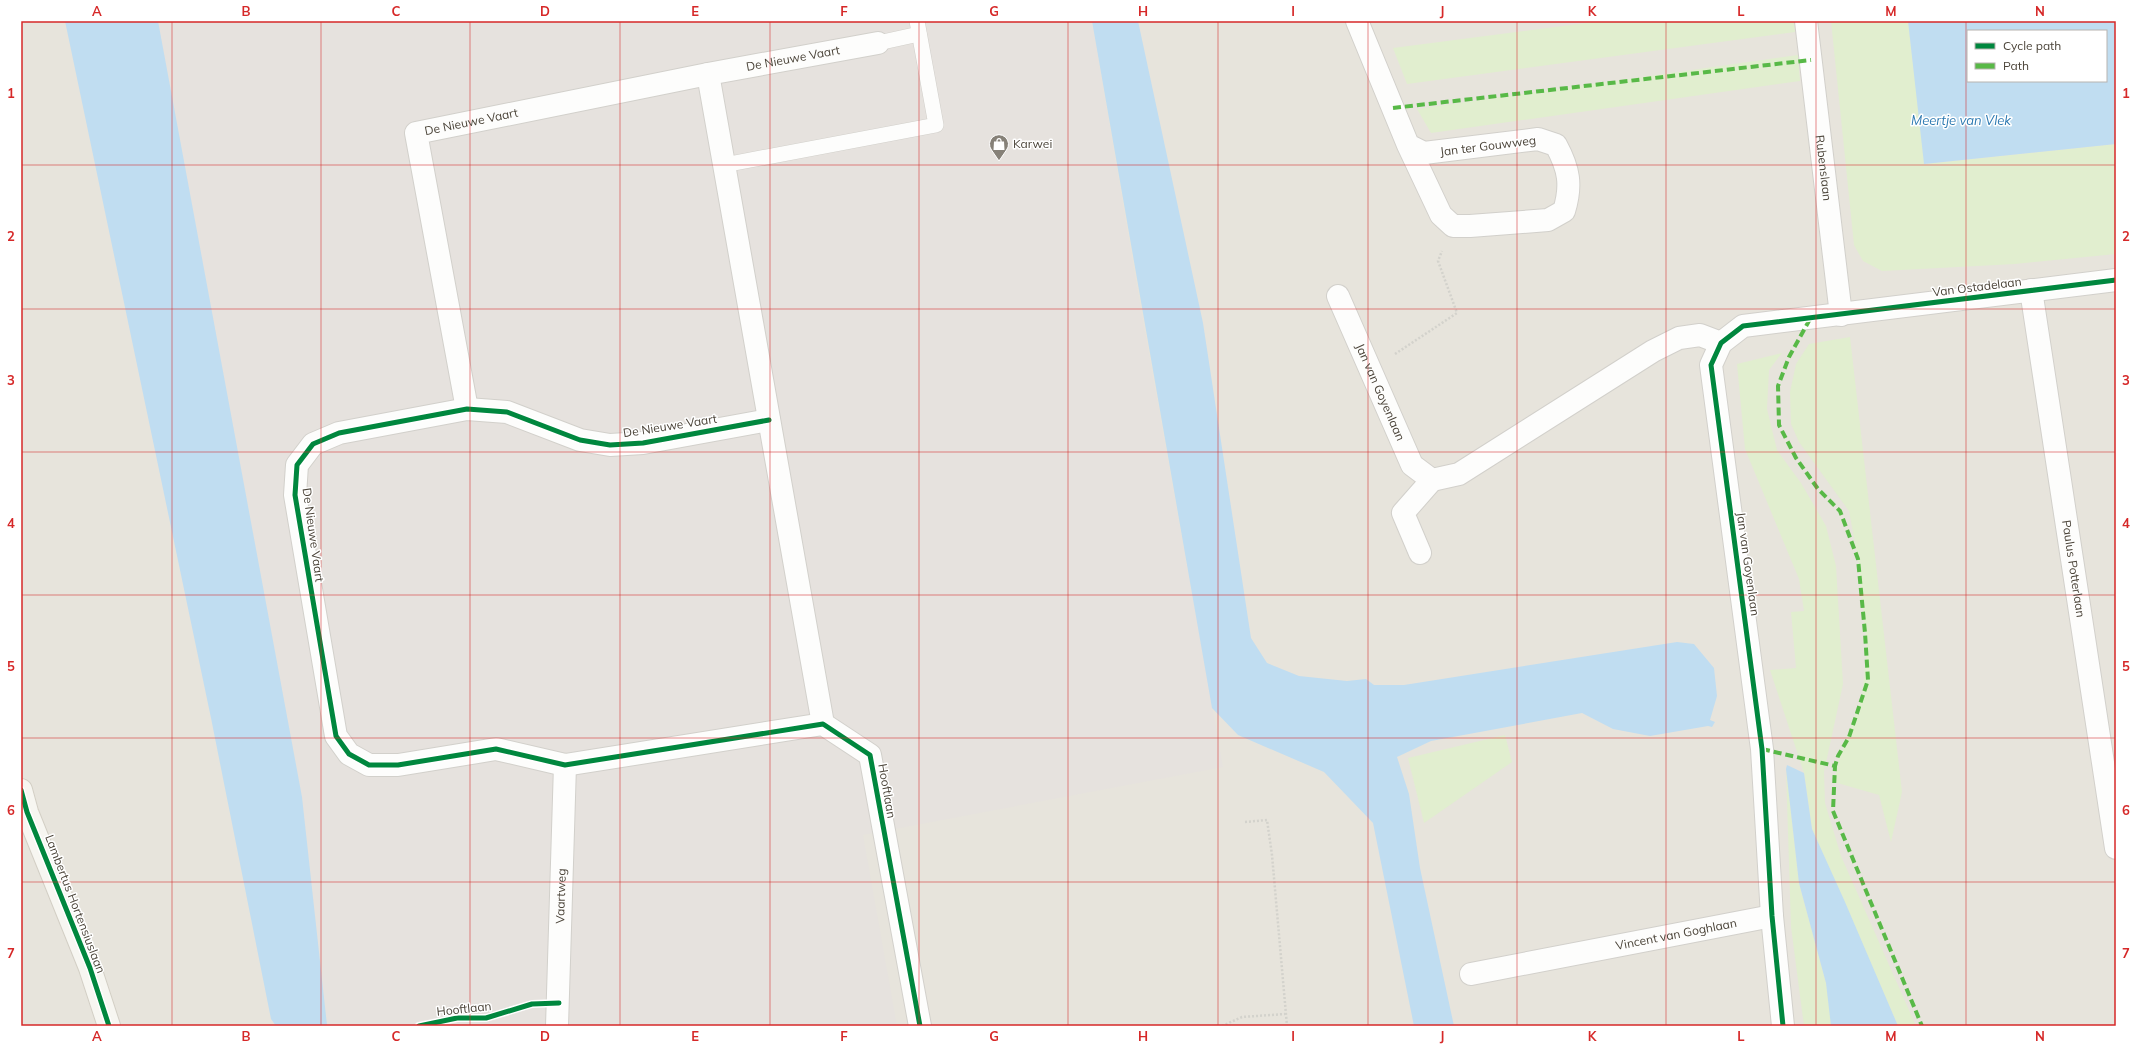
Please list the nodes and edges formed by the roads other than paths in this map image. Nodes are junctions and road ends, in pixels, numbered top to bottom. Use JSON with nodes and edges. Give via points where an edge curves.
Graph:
{"nodes":[{"id":1,"x":1357,"y":21,"type":"edge"},
{"id":2,"x":1806,"y":21,"type":"edge"},
{"id":3,"x":918,"y":27,"type":"edge"},
{"id":4,"x":878,"y":42,"type":"joint"},
{"id":5,"x":708,"y":74,"type":"junction"},
{"id":6,"x":1408,"y":145,"type":"junction"},
{"id":7,"x":724,"y":165,"type":"junction"},
{"id":8,"x":2116,"y":280,"type":"edge"},
{"id":9,"x":2031,"y":290,"type":"junction"},
{"id":10,"x":1338,"y":296,"type":"dead end"},
{"id":11,"x":1841,"y":315,"type":"junction"},
{"id":12,"x":1720,"y":343,"type":"junction"},
{"id":13,"x":468,"y":409,"type":"junction"},
{"id":14,"x":769,"y":420,"type":"junction"},
{"id":15,"x":1432,"y":480,"type":"junction"},
{"id":16,"x":1420,"y":553,"type":"dead end"},
{"id":17,"x":822,"y":724,"type":"junction"},
{"id":18,"x":565,"y":765,"type":"junction"},
{"id":19,"x":21,"y":790,"type":"edge"},
{"id":20,"x":2112,"y":801,"type":"edge"},
{"id":21,"x":24,"y":813,"type":"edge"},
{"id":22,"x":2116,"y":848,"type":"edge"},
{"id":23,"x":1772,"y":916,"type":"junction"},
{"id":24,"x":1471,"y":974,"type":"dead end"},
{"id":25,"x":108,"y":1026,"type":"edge"},
{"id":26,"x":558,"y":1026,"type":"edge"},
{"id":27,"x":920,"y":1026,"type":"edge"},
{"id":28,"x":1783,"y":1026,"type":"edge"}],
"edges":[{"from":1,"to":6,"type":"street"},
{"from":2,"to":11,"type":"street","name":"Rubenslaan"},
{"from":3,"to":4,"type":"lane"},
{"from":3,"to":7,"type":"lane","via":[[936,126]]},
{"from":4,"to":5,"type":"street","name":"De Nieuwe Vaart"},
{"from":5,"to":7,"type":"street"},
{"from":5,"to":13,"type":"street","name":"De Nieuwe Vaart","via":[[416,133]]},
{"from":6,"to":6,"type":"street","name":"Jan ter Gouwweg","via":[[1424,153],[1538,139],[1556,145],[1566,162],[1569,193],[1564,211],[1548,220],[1453,226],[1440,215]]},
{"from":7,"to":14,"type":"street"},
{"from":8,"to":9,"type":"street","name":"Van Ostadelaan"},
{"from":9,"to":11,"type":"street","name":"Van Ostadelaan"},
{"from":9,"to":20,"type":"street","name":"Paulus Potterlaan"},
{"from":10,"to":15,"type":"street","name":"Jan van Goyenlaan","via":[[1412,465]]},
{"from":11,"to":12,"type":"street","via":[[1743,326]]},
{"from":12,"to":15,"type":"street","via":[[1700,335],[1679,338],[1653,351],[1459,474]]},
{"from":12,"to":23,"type":"street","name":"Jan van Goyenlaan","via":[[1711,365],[1762,748]]},
{"from":13,"to":14,"type":"street","name":"De Nieuwe Vaart","via":[[507,412],[580,440],[610,445],[643,443]]},
{"from":13,"to":18,"type":"street","name":"De Nieuwe Vaart","via":[[339,433],[313,444],[297,465],[295,495],[336,736],[349,754],[369,765],[398,765],[496,748]]},
{"from":14,"to":17,"type":"street"},
{"from":15,"to":16,"type":"street","via":[[1403,513]]},
{"from":17,"to":18,"type":"street"},
{"from":17,"to":27,"type":"street","name":"Hooftlaan","via":[[870,755]]},
{"from":18,"to":26,"type":"street","name":"Vaartweg"},
{"from":19,"to":21,"type":"street","name":"Lambertus Hortensiuslaan"},
{"from":20,"to":22,"type":"street","name":"Paulus Potterlaan"},
{"from":21,"to":25,"type":"street","name":"Lambertus Hortensiuslaan","via":[[90,968]]},
{"from":23,"to":24,"type":"street","name":"Vincent van Goghlaan"},
{"from":23,"to":28,"type":"street"}]}
